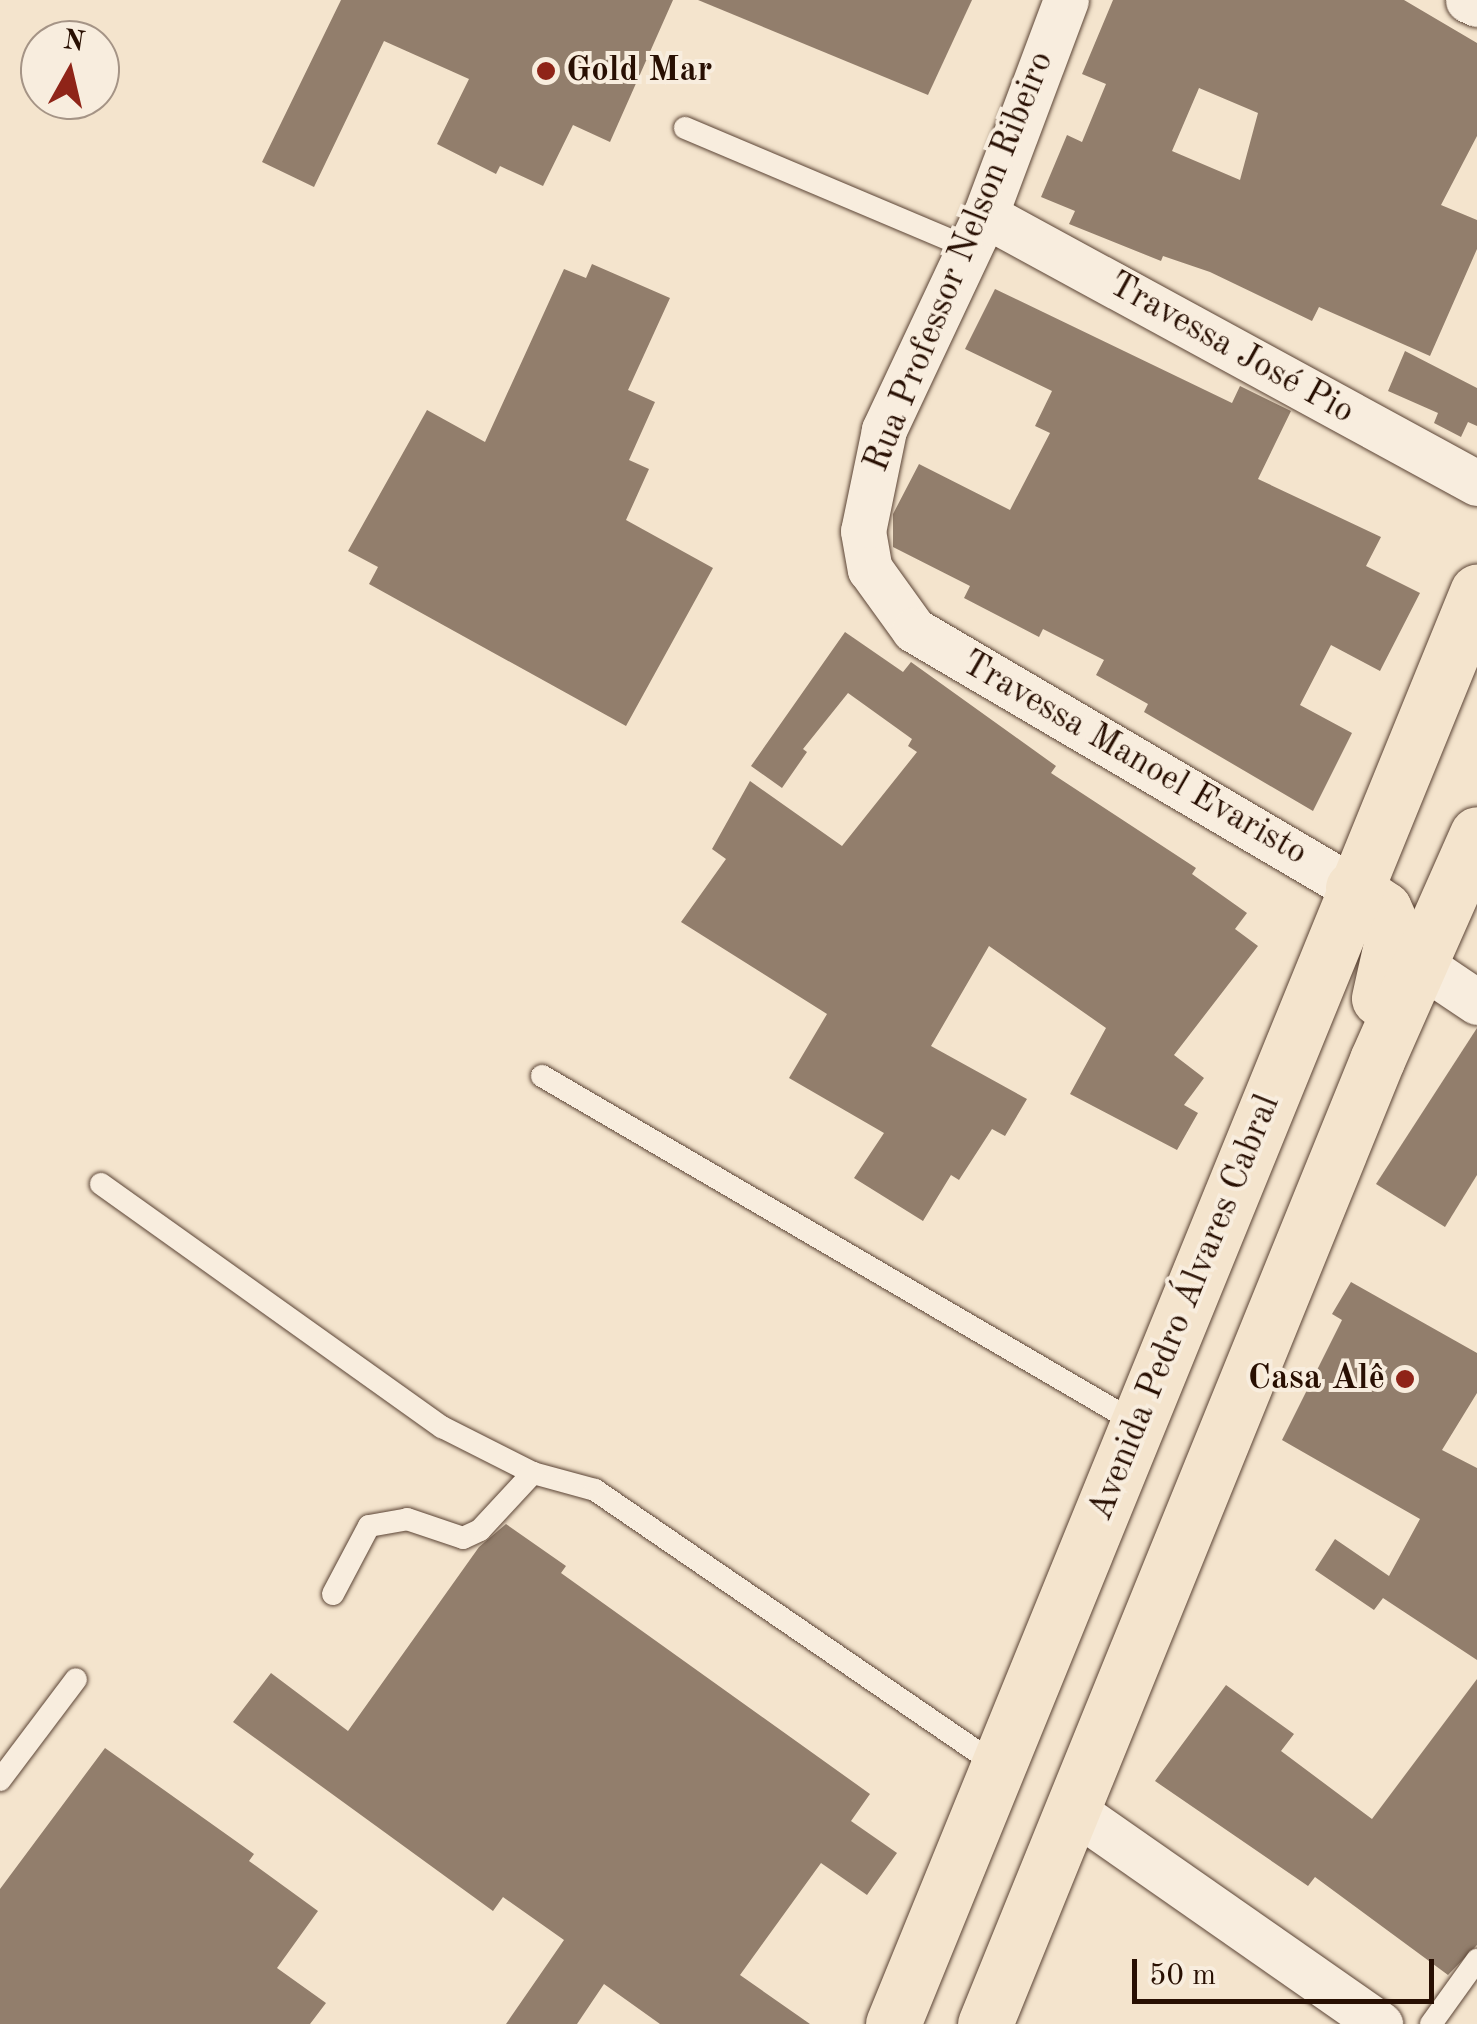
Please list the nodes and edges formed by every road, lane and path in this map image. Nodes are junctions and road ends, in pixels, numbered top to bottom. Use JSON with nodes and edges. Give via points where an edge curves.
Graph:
{"nodes":[{"id":1,"x":1066,"y":0,"type":"edge"},
{"id":2,"x":1468,"y":0,"type":"edge"},
{"id":3,"x":1477,"y":4,"type":"edge"},
{"id":4,"x":684,"y":128,"type":"dead end"},
{"id":5,"x":977,"y":231,"type":"junction"},
{"id":6,"x":1477,"y":484,"type":"edge"},
{"id":7,"x":1477,"y":592,"type":"edge"},
{"id":8,"x":914,"y":630,"type":"joint"},
{"id":9,"x":1477,"y":834,"type":"edge"},
{"id":10,"x":1353,"y":888,"type":"junction"},
{"id":11,"x":1419,"y":963,"type":"junction"},
{"id":12,"x":1477,"y":1002,"type":"edge"},
{"id":13,"x":1377,"y":1060,"type":"junction"},
{"id":14,"x":542,"y":1076,"type":"dead end"},
{"id":15,"x":102,"y":1184,"type":"dead end"},
{"id":16,"x":1138,"y":1424,"type":"junction"},
{"id":17,"x":533,"y":1474,"type":"junction"},
{"id":18,"x":332,"y":1594,"type":"dead end"},
{"id":19,"x":76,"y":1679,"type":"dead end"},
{"id":20,"x":1000,"y":1767,"type":"junction"},
{"id":21,"x":0,"y":1780,"type":"edge"},
{"id":22,"x":1076,"y":1812,"type":"junction"},
{"id":23,"x":1477,"y":1960,"type":"edge"},
{"id":24,"x":893,"y":2024,"type":"edge"},
{"id":25,"x":985,"y":2024,"type":"edge"},
{"id":26,"x":1380,"y":2024,"type":"edge"},
{"id":27,"x":1431,"y":2024,"type":"edge"}],
"edges":[{"from":1,"to":5,"type":"street","name":"Rua Professor Nelson Ribeiro"},
{"from":2,"to":3,"type":"street"},
{"from":4,"to":5,"type":"lane"},
{"from":5,"to":6,"type":"street","name":"Travessa José Pio"},
{"from":5,"to":8,"type":"street","name":"Rua Professor Nelson Ribeiro","via":[[890,415],[868,483],[863,531],[870,569]]},
{"from":7,"to":10,"type":"main road","name":"Avenida Pedro Álvares Cabral"},
{"from":8,"to":10,"type":"street","name":"Travessa Manoel Evaristo"},
{"from":9,"to":11,"type":"main road"},
{"from":10,"to":13,"type":"main road","via":[[1384,909],[1394,930],[1375,1012]]},
{"from":10,"to":16,"type":"main road","name":"Avenida Pedro Álvares Cabral"},
{"from":11,"to":12,"type":"street"},
{"from":11,"to":13,"type":"main road"},
{"from":13,"to":22,"type":"main road"},
{"from":14,"to":16,"type":"lane"},
{"from":15,"to":17,"type":"lane","via":[[442,1428]]},
{"from":16,"to":20,"type":"main road","name":"Avenida Pedro Álvares Cabral"},
{"from":17,"to":18,"type":"lane","via":[[480,1530],[463,1538],[406,1519],[369,1526]]},
{"from":17,"to":20,"type":"lane","via":[[595,1490]]},
{"from":19,"to":21,"type":"lane"},
{"from":20,"to":24,"type":"main road","name":"Avenida Pedro Álvares Cabral"},
{"from":22,"to":25,"type":"main road"},
{"from":22,"to":26,"type":"street"},
{"from":23,"to":27,"type":"lane"}]}
